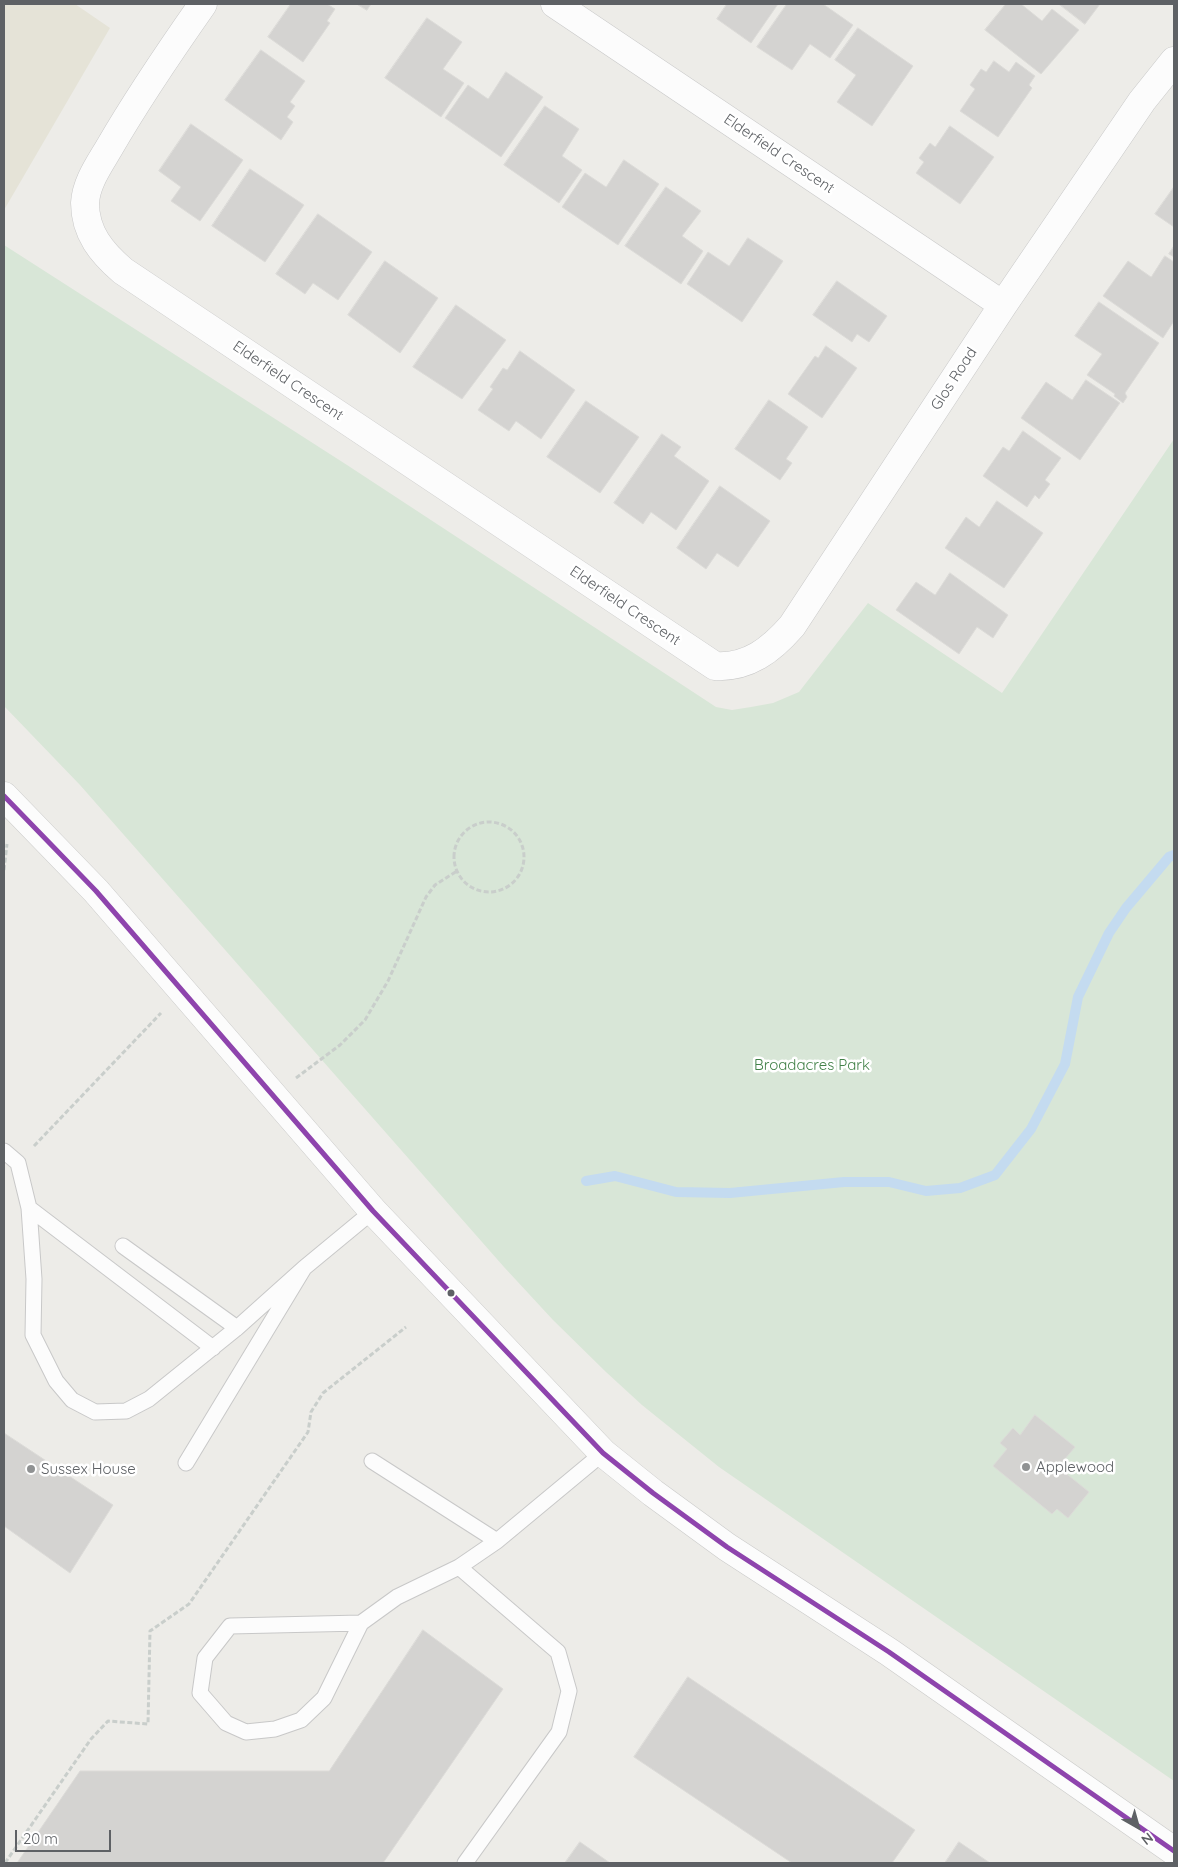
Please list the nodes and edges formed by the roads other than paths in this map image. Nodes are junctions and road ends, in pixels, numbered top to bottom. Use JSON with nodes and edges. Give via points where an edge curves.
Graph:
{"nodes":[{"id":1,"x":203,"y":4,"type":"edge"},
{"id":2,"x":555,"y":4,"type":"edge"},
{"id":3,"x":1174,"y":62,"type":"edge"},
{"id":4,"x":1003,"y":305,"type":"junction"},
{"id":5,"x":715,"y":666,"type":"joint"},
{"id":6,"x":4,"y":796,"type":"edge"},
{"id":7,"x":4,"y":1151,"type":"edge"},
{"id":8,"x":30,"y":1208,"type":"junction"},
{"id":9,"x":373,"y":1211,"type":"junction"},
{"id":10,"x":123,"y":1246,"type":"dead end"},
{"id":11,"x":304,"y":1268,"type":"junction"},
{"id":12,"x":237,"y":1328,"type":"junction"},
{"id":13,"x":213,"y":1348,"type":"junction"},
{"id":14,"x":603,"y":1453,"type":"junction"},
{"id":15,"x":372,"y":1461,"type":"dead end"},
{"id":16,"x":186,"y":1463,"type":"dead end"},
{"id":17,"x":497,"y":1541,"type":"junction"},
{"id":18,"x":459,"y":1567,"type":"junction"},
{"id":19,"x":361,"y":1623,"type":"junction"},
{"id":20,"x":1174,"y":1851,"type":"edge"},
{"id":21,"x":465,"y":1863,"type":"edge"}],
"edges":[{"from":1,"to":5,"type":"street","name":"Elderfield Crescent","via":[[160,65],[90,182],[85,205],[87,224],[99,248],[123,271]]},
{"from":2,"to":4,"type":"street","name":"Elderfield Crescent"},
{"from":3,"to":4,"type":"street","name":"Glos Road","via":[[1142,101]]},
{"from":4,"to":5,"type":"street","name":"Glos Road","via":[[792,626],[771,648],[749,661],[729,667]]},
{"from":6,"to":9,"type":"street","via":[[96,891]]},
{"from":7,"to":8,"type":"lane","via":[[18,1163]]},
{"from":8,"to":13,"type":"lane"},
{"from":8,"to":13,"type":"lane","via":[[33,1334],[56,1381],[72,1400],[95,1412],[126,1412],[149,1399]]},
{"from":9,"to":11,"type":"lane"},
{"from":9,"to":14,"type":"street"},
{"from":10,"to":12,"type":"lane"},
{"from":11,"to":12,"type":"lane"},
{"from":11,"to":16,"type":"lane"},
{"from":12,"to":13,"type":"lane"},
{"from":14,"to":17,"type":"lane"},
{"from":14,"to":20,"type":"street","via":[[652,1494],[726,1547],[889,1652]]},
{"from":15,"to":17,"type":"lane"},
{"from":17,"to":18,"type":"lane"},
{"from":18,"to":19,"type":"lane","via":[[397,1597]]},
{"from":18,"to":21,"type":"lane","via":[[558,1652],[569,1691],[559,1732]]},
{"from":19,"to":19,"type":"lane","via":[[324,1698],[301,1720],[275,1729],[246,1732],[226,1723],[200,1693],[205,1658],[230,1626]]}]}
